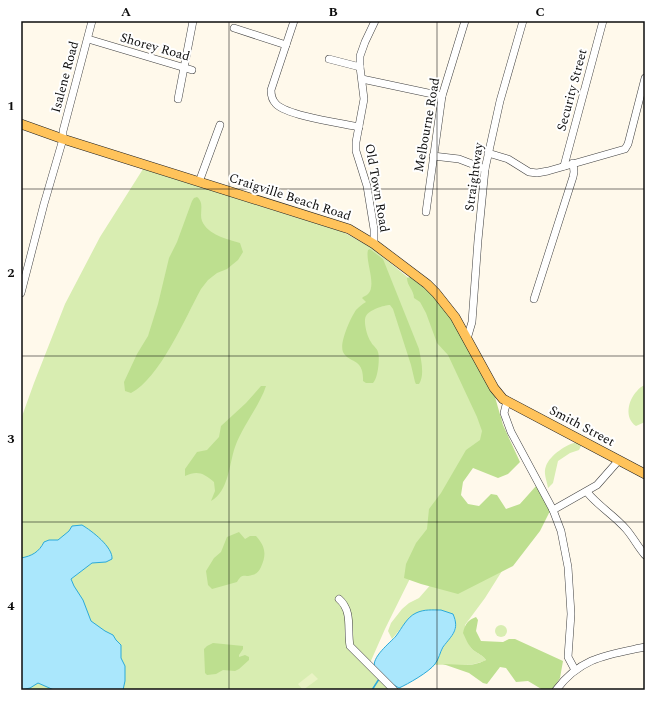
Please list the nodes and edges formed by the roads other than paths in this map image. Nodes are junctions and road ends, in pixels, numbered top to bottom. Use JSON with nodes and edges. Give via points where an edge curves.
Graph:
{"nodes":[{"id":1,"x":92,"y":21,"type":"edge"},
{"id":2,"x":193,"y":21,"type":"edge"},
{"id":3,"x":294,"y":21,"type":"edge"},
{"id":4,"x":375,"y":21,"type":"edge"},
{"id":5,"x":465,"y":21,"type":"edge"},
{"id":6,"x":523,"y":21,"type":"edge"},
{"id":7,"x":603,"y":21,"type":"edge"},
{"id":8,"x":234,"y":28,"type":"dead end"},
{"id":9,"x":88,"y":39,"type":"junction"},
{"id":10,"x":286,"y":45,"type":"junction"},
{"id":11,"x":329,"y":59,"type":"dead end"},
{"id":12,"x":360,"y":66,"type":"junction"},
{"id":13,"x":183,"y":68,"type":"junction"},
{"id":14,"x":192,"y":70,"type":"dead end"},
{"id":15,"x":645,"y":78,"type":"edge"},
{"id":16,"x":362,"y":79,"type":"junction"},
{"id":17,"x":442,"y":96,"type":"junction"},
{"id":18,"x":178,"y":99,"type":"dead end"},
{"id":19,"x":21,"y":124,"type":"edge"},
{"id":20,"x":220,"y":125,"type":"dead end"},
{"id":21,"x":359,"y":127,"type":"junction"},
{"id":22,"x":63,"y":139,"type":"junction"},
{"id":23,"x":488,"y":153,"type":"junction"},
{"id":24,"x":433,"y":156,"type":"junction"},
{"id":25,"x":573,"y":163,"type":"junction"},
{"id":26,"x":564,"y":166,"type":"junction"},
{"id":27,"x":485,"y":169,"type":"junction"},
{"id":28,"x":198,"y":182,"type":"junction"},
{"id":29,"x":426,"y":212,"type":"dead end"},
{"id":30,"x":374,"y":244,"type":"junction"},
{"id":31,"x":21,"y":293,"type":"edge"},
{"id":32,"x":534,"y":299,"type":"dead end"},
{"id":33,"x":467,"y":339,"type":"junction"},
{"id":34,"x":507,"y":401,"type":"junction"},
{"id":35,"x":619,"y":460,"type":"junction"},
{"id":36,"x":645,"y":474,"type":"edge"},
{"id":37,"x":587,"y":492,"type":"junction"},
{"id":38,"x":553,"y":510,"type":"junction"},
{"id":39,"x":645,"y":555,"type":"edge"},
{"id":40,"x":339,"y":599,"type":"dead end"},
{"id":41,"x":645,"y":647,"type":"edge"},
{"id":42,"x":575,"y":670,"type":"junction"},
{"id":43,"x":394,"y":690,"type":"edge"},
{"id":44,"x":556,"y":690,"type":"edge"}],
"edges":[{"from":1,"to":9,"type":"street","name":"Isalene Road"},
{"from":2,"to":13,"type":"street"},
{"from":3,"to":10,"type":"street"},
{"from":4,"to":12,"type":"street","name":"Old Town Road","via":[[361,52]]},
{"from":5,"to":17,"type":"street","name":"Melbourne Road"},
{"from":6,"to":23,"type":"street","name":"Straightway"},
{"from":7,"to":26,"type":"street","name":"Security Street"},
{"from":8,"to":10,"type":"street"},
{"from":9,"to":13,"type":"street","name":"Shorey Road"},
{"from":9,"to":22,"type":"street","name":"Isalene Road"},
{"from":10,"to":21,"type":"street","via":[[271,90],[275,104],[294,113]]},
{"from":11,"to":12,"type":"street"},
{"from":12,"to":16,"type":"street","name":"Old Town Road"},
{"from":13,"to":14,"type":"street","name":"Shorey Road"},
{"from":13,"to":18,"type":"street"},
{"from":15,"to":25,"type":"street","via":[[625,149]]},
{"from":16,"to":17,"type":"street"},
{"from":16,"to":21,"type":"street","name":"Old Town Road","via":[[364,99]]},
{"from":17,"to":24,"type":"street","name":"Melbourne Road"},
{"from":19,"to":22,"type":"main road","name":"Craigville Beach Road"},
{"from":20,"to":28,"type":"street"},
{"from":21,"to":30,"type":"street","name":"Old Town Road","via":[[356,151],[367,186]]},
{"from":22,"to":28,"type":"main road","name":"Craigville Beach Road"},
{"from":22,"to":31,"type":"street","name":"Isalene Road"},
{"from":23,"to":26,"type":"street","via":[[502,156],[533,173]]},
{"from":23,"to":27,"type":"street","name":"Straightway"},
{"from":24,"to":27,"type":"street","via":[[459,159]]},
{"from":24,"to":29,"type":"street","name":"Melbourne Road"},
{"from":25,"to":26,"type":"street"},
{"from":25,"to":32,"type":"street","via":[[573,178]]},
{"from":27,"to":33,"type":"street","name":"Straightway","via":[[472,322]]},
{"from":28,"to":30,"type":"main road","name":"Craigville Beach Road","via":[[349,229]]},
{"from":30,"to":33,"type":"main road","name":"Craigville Beach Road","via":[[436,293],[455,317]]},
{"from":33,"to":34,"type":"main road","name":"Craigville Beach Road","via":[[494,388]]},
{"from":34,"to":35,"type":"main road","name":"Smith Street"},
{"from":34,"to":38,"type":"street","via":[[504,413],[511,432]]},
{"from":35,"to":36,"type":"main road","name":"Smith Street"},
{"from":35,"to":37,"type":"street","via":[[597,485]]},
{"from":37,"to":38,"type":"street"},
{"from":37,"to":39,"type":"street","via":[[627,529]]},
{"from":38,"to":42,"type":"street","via":[[567,557],[570,614],[568,657]]},
{"from":40,"to":43,"type":"street","via":[[347,610],[350,646]]},
{"from":41,"to":42,"type":"street","via":[[598,658]]},
{"from":42,"to":44,"type":"street"}]}
